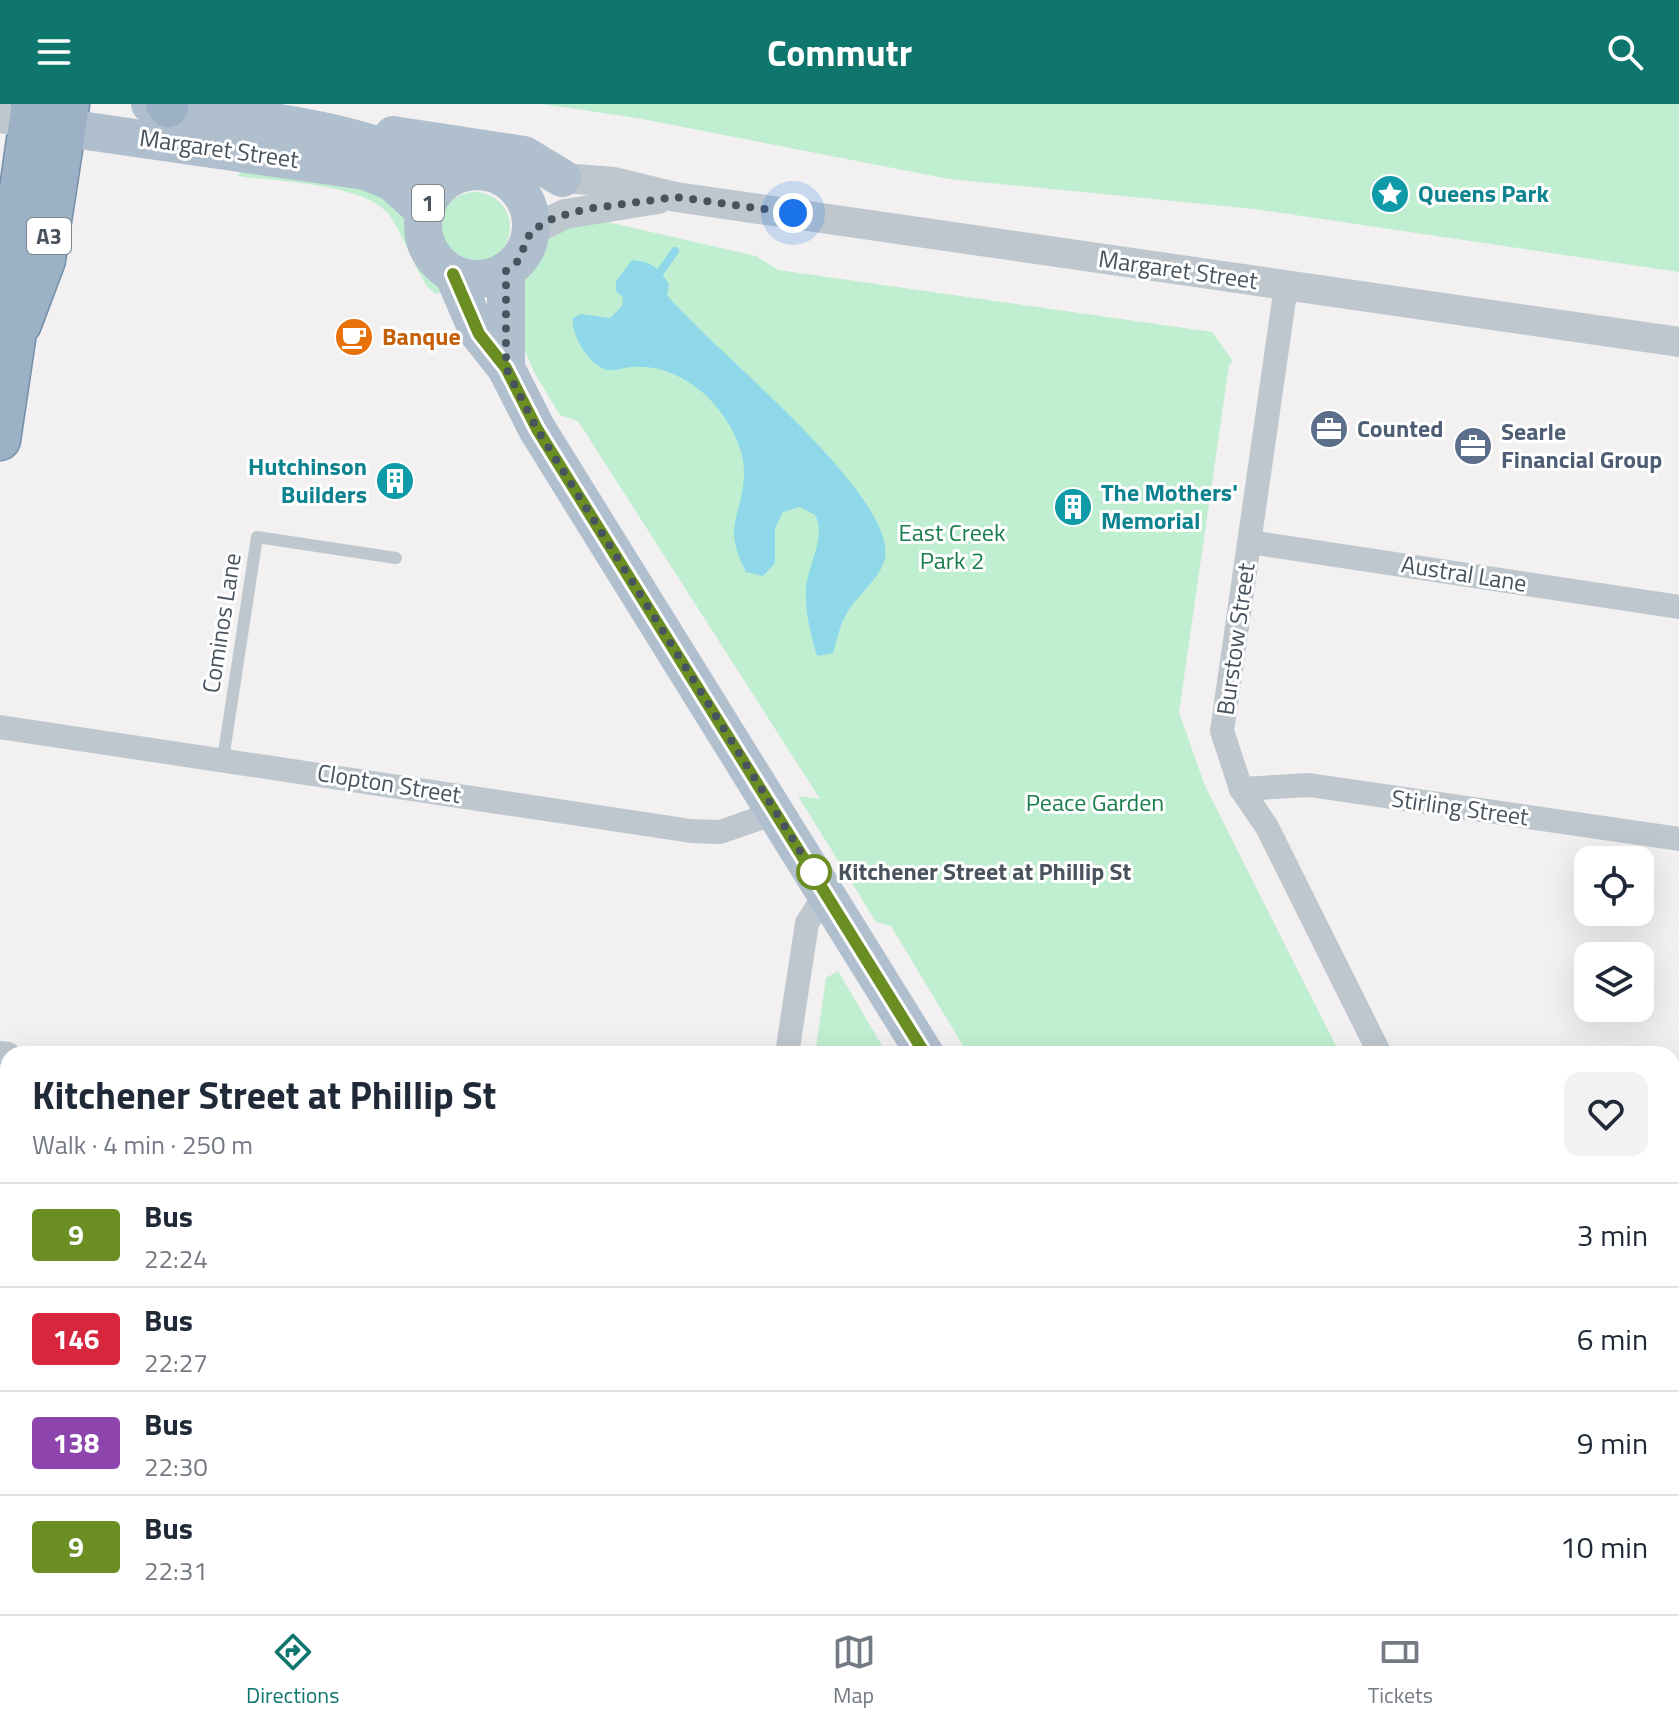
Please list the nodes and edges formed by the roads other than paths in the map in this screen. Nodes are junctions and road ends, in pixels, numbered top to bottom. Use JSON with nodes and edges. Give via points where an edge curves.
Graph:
{"nodes":[{"id":1,"x":162,"y":105,"type":"edge"},
{"id":2,"x":39,"y":116,"type":"edge"},
{"id":3,"x":361,"y":139,"type":"junction"},
{"id":4,"x":452,"y":177,"type":"junction"},
{"id":5,"x":562,"y":178,"type":"junction"},
{"id":6,"x":505,"y":179,"type":"junction"},
{"id":7,"x":676,"y":197,"type":"junction"},
{"id":8,"x":8,"y":203,"type":"edge"},
{"id":9,"x":424,"y":211,"type":"junction"},
{"id":10,"x":531,"y":231,"type":"junction"},
{"id":11,"x":506,"y":271,"type":"junction"},
{"id":12,"x":453,"y":274,"type":"junction"},
{"id":13,"x":1286,"y":286,"type":"junction"},
{"id":14,"x":7,"y":338,"type":"edge"},
{"id":15,"x":1679,"y":342,"type":"edge"},
{"id":16,"x":506,"y":368,"type":"junction"},
{"id":17,"x":0,"y":440,"type":"edge"},
{"id":18,"x":1250,"y":542,"type":"junction"},
{"id":19,"x":396,"y":558,"type":"dead end"},
{"id":20,"x":1679,"y":607,"type":"edge"},
{"id":21,"x":0,"y":727,"type":"edge"},
{"id":22,"x":223,"y":759,"type":"junction"},
{"id":23,"x":1241,"y":789,"type":"junction"},
{"id":24,"x":775,"y":813,"type":"junction"},
{"id":25,"x":1679,"y":839,"type":"edge"},
{"id":26,"x":827,"y":892,"type":"junction"},
{"id":27,"x":788,"y":1046,"type":"edge"},
{"id":28,"x":920,"y":1046,"type":"edge"},
{"id":29,"x":1376,"y":1046,"type":"edge"}],
"edges":[{"from":1,"to":3,"type":"main road","name":"Margaret Street"},
{"from":2,"to":8,"type":"highway","number":"A3"},
{"from":2,"to":9,"type":"main road","name":"Margaret Street","number":"1","via":[[365,171],[392,182]]},
{"from":2,"to":14,"type":"highway","number":"A3","via":[[45,260]]},
{"from":3,"to":4,"type":"main road","via":[[402,151]]},
{"from":3,"to":5,"type":"main road","via":[[395,135],[524,155]]},
{"from":4,"to":6,"type":"main road","number":"1","via":[[470,171]]},
{"from":4,"to":9,"type":"main road","number":"1"},
{"from":5,"to":6,"type":"main road"},
{"from":5,"to":7,"type":"street","name":"Margaret Street","via":[[614,182]]},
{"from":6,"to":10,"type":"main road","via":[[526,201]]},
{"from":7,"to":10,"type":"street","name":"Margaret Street","via":[[576,212]]},
{"from":7,"to":13,"type":"street","name":"Margaret Street"},
{"from":8,"to":14,"type":"highway","number":"A3"},
{"from":9,"to":12,"type":"main road","number":"1","via":[[428,248]]},
{"from":10,"to":11,"type":"main road","via":[[522,254]]},
{"from":11,"to":12,"type":"main road","via":[[489,278]]},
{"from":11,"to":16,"type":"main road"},
{"from":12,"to":16,"type":"main road","via":[[479,334]]},
{"from":13,"to":15,"type":"street","name":"Margaret Street"},
{"from":13,"to":18,"type":"street","name":"Burstow Street"},
{"from":14,"to":17,"type":"highway","number":"A3"},
{"from":16,"to":24,"type":"main road","via":[[537,429]]},
{"from":18,"to":20,"type":"street","name":"Austral Lane"},
{"from":18,"to":23,"type":"street","name":"Burstow Street","via":[[1222,731]]},
{"from":19,"to":22,"type":"lane","name":"Cominos Lane","via":[[257,537]]},
{"from":21,"to":22,"type":"street","name":"Clopton Street"},
{"from":22,"to":24,"type":"street","name":"Clopton Street","via":[[691,831],[720,832]]},
{"from":23,"to":25,"type":"street","name":"Stirling Street","via":[[1309,785]]},
{"from":23,"to":29,"type":"street","name":"Burstow Street","via":[[1287,864]]},
{"from":24,"to":26,"type":"main road"},
{"from":26,"to":27,"type":"street","via":[[807,923]]},
{"from":26,"to":28,"type":"main road"}]}
